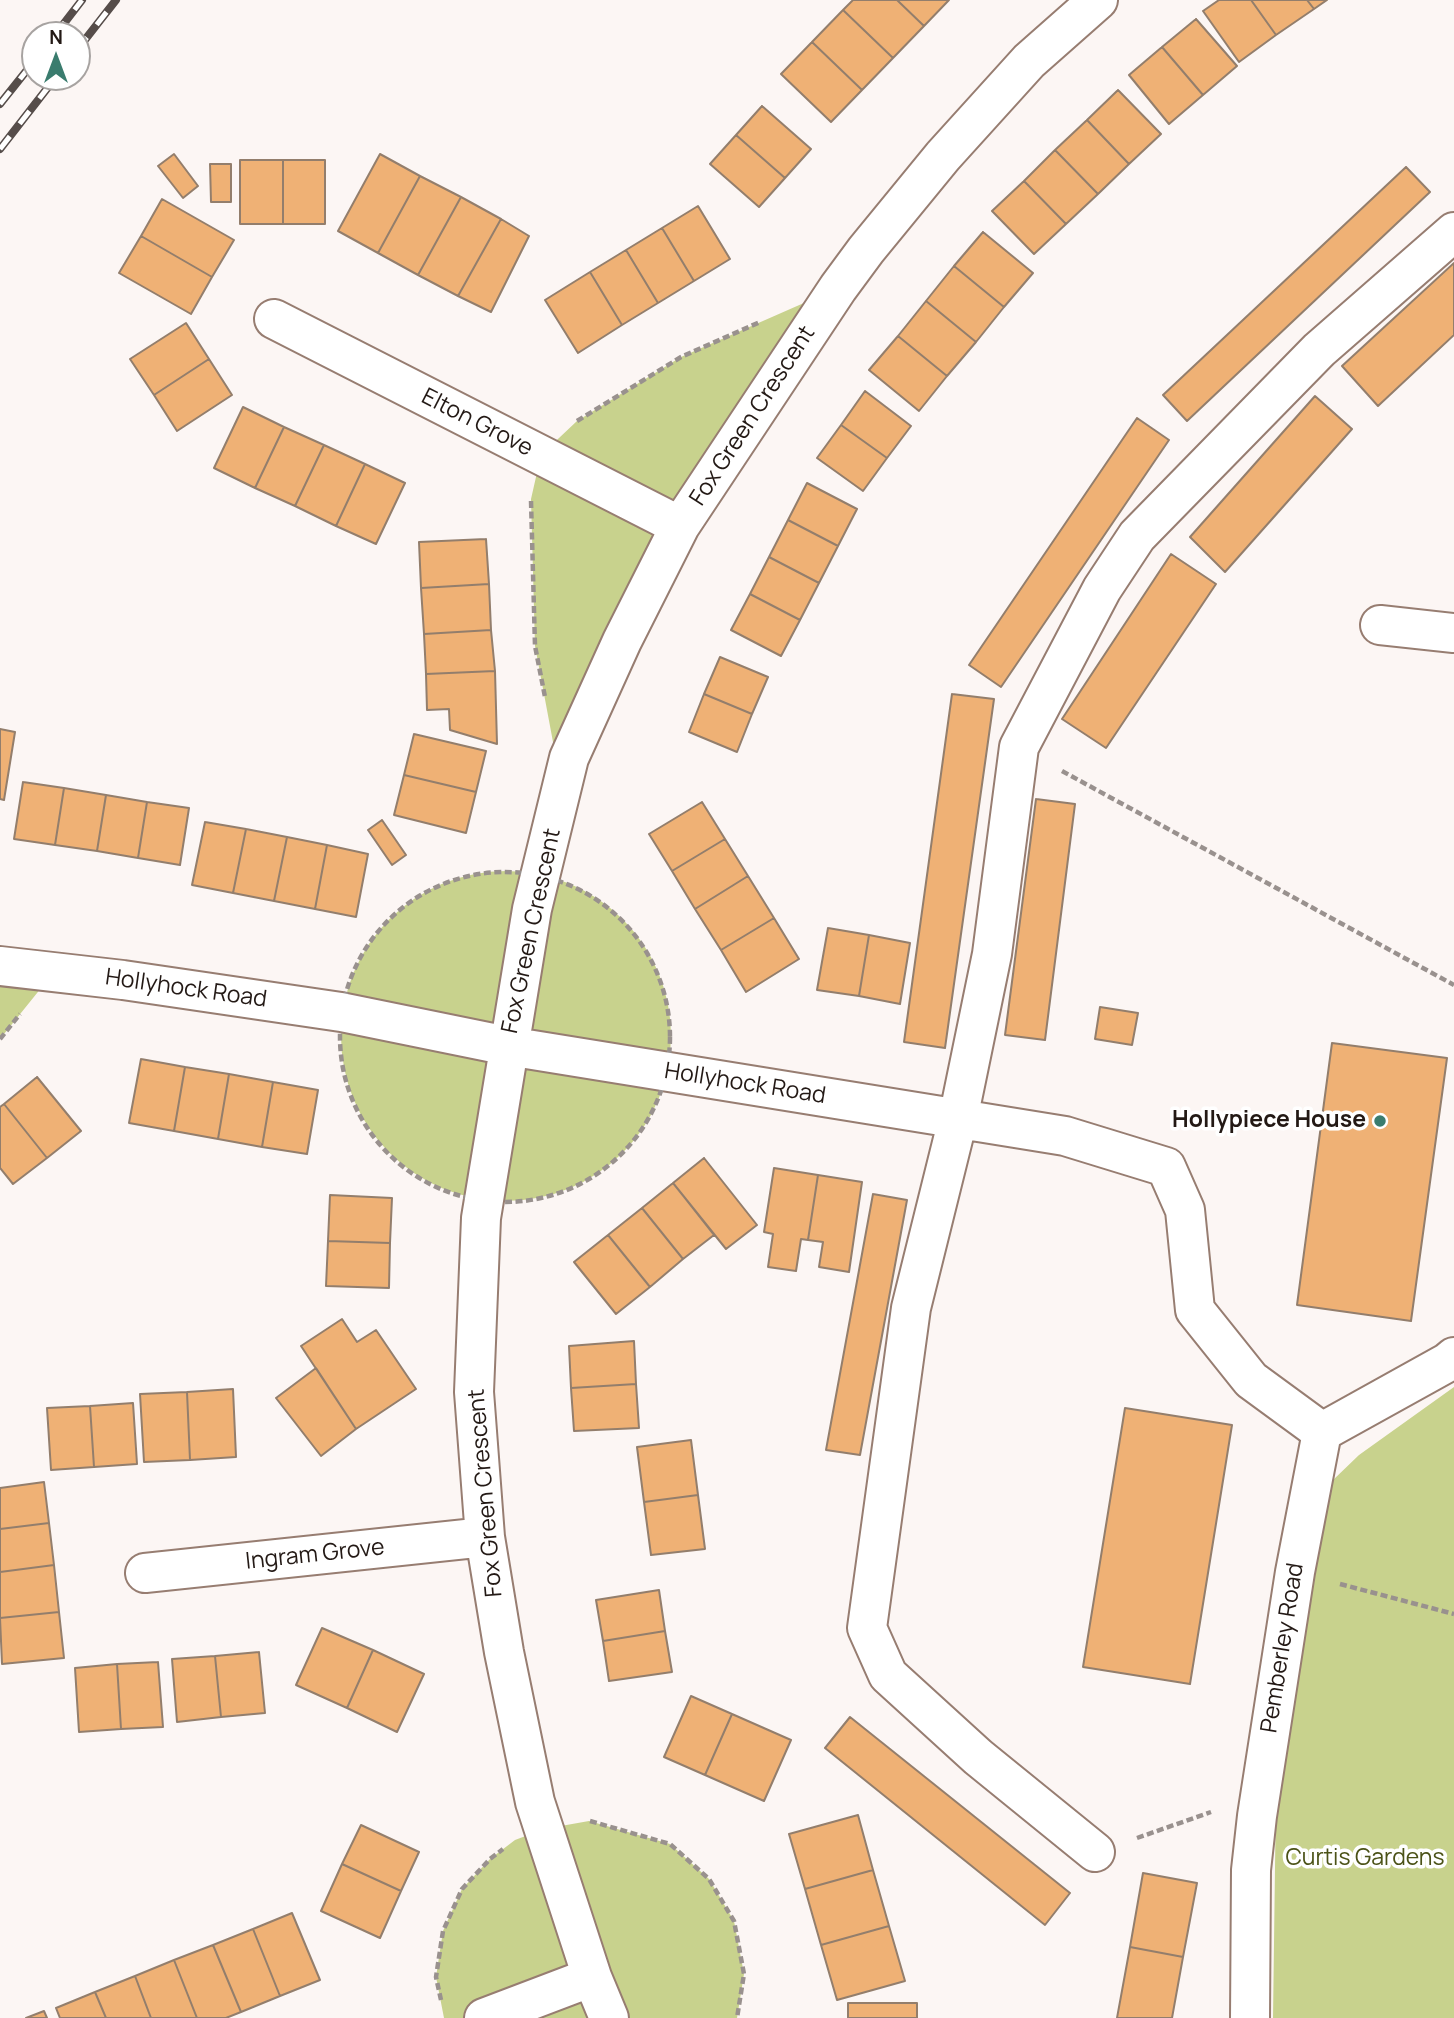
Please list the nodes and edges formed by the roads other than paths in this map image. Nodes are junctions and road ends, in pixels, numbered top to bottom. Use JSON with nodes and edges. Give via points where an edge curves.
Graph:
{"nodes":[{"id":1,"x":1098,"y":0,"type":"edge"},
{"id":2,"x":1454,"y":232,"type":"edge"},
{"id":3,"x":274,"y":319,"type":"dead end"},
{"id":4,"x":680,"y":526,"type":"junction"},
{"id":5,"x":1380,"y":625,"type":"dead end"},
{"id":6,"x":1454,"y":633,"type":"edge"},
{"id":7,"x":0,"y":966,"type":"edge"},
{"id":8,"x":508,"y":1046,"type":"junction"},
{"id":9,"x":958,"y":1119,"type":"junction"},
{"id":10,"x":1454,"y":1357,"type":"edge"},
{"id":11,"x":1322,"y":1432,"type":"junction"},
{"id":12,"x":485,"y":1537,"type":"junction"},
{"id":13,"x":145,"y":1573,"type":"dead end"},
{"id":14,"x":1095,"y":1853,"type":"road end"},
{"id":15,"x":592,"y":1977,"type":"junction"},
{"id":16,"x":484,"y":2018,"type":"edge"},
{"id":17,"x":609,"y":2018,"type":"edge"},
{"id":18,"x":1250,"y":2018,"type":"edge"}],
"edges":[{"from":1,"to":4,"type":"street","name":"Fox Green Crescent","via":[[1029,61],[866,250]]},
{"from":2,"to":9,"type":"street","via":[[1319,350],[1137,537],[1102,589],[1019,747],[992,954]]},
{"from":3,"to":4,"type":"street","name":"Elton Grove"},
{"from":4,"to":8,"type":"street","name":"Fox Green Crescent","via":[[569,758],[532,909]]},
{"from":5,"to":6,"type":"street"},
{"from":7,"to":8,"type":"street","name":"Hollyhock Road","via":[[341,1012]]},
{"from":8,"to":9,"type":"street","name":"Hollyhock Road"},
{"from":8,"to":12,"type":"street","name":"Fox Green Crescent","via":[[481,1218],[474,1392]]},
{"from":9,"to":11,"type":"street","name":"Hollyhock Road","via":[[1065,1136],[1166,1167],[1185,1210],[1195,1310],[1251,1380]]},
{"from":9,"to":14,"type":"street","via":[[911,1308],[867,1628],[888,1675]]},
{"from":10,"to":11,"type":"street"},
{"from":11,"to":18,"type":"street","name":"Pemberley Road","via":[[1294,1572],[1257,1816],[1251,1870]]},
{"from":12,"to":13,"type":"street","name":"Ingram Grove"},
{"from":12,"to":15,"type":"street","name":"Fox Green Crescent","via":[[535,1802]]},
{"from":15,"to":16,"type":"street"},
{"from":15,"to":17,"type":"street","name":"Fox Green Crescent"}]}
